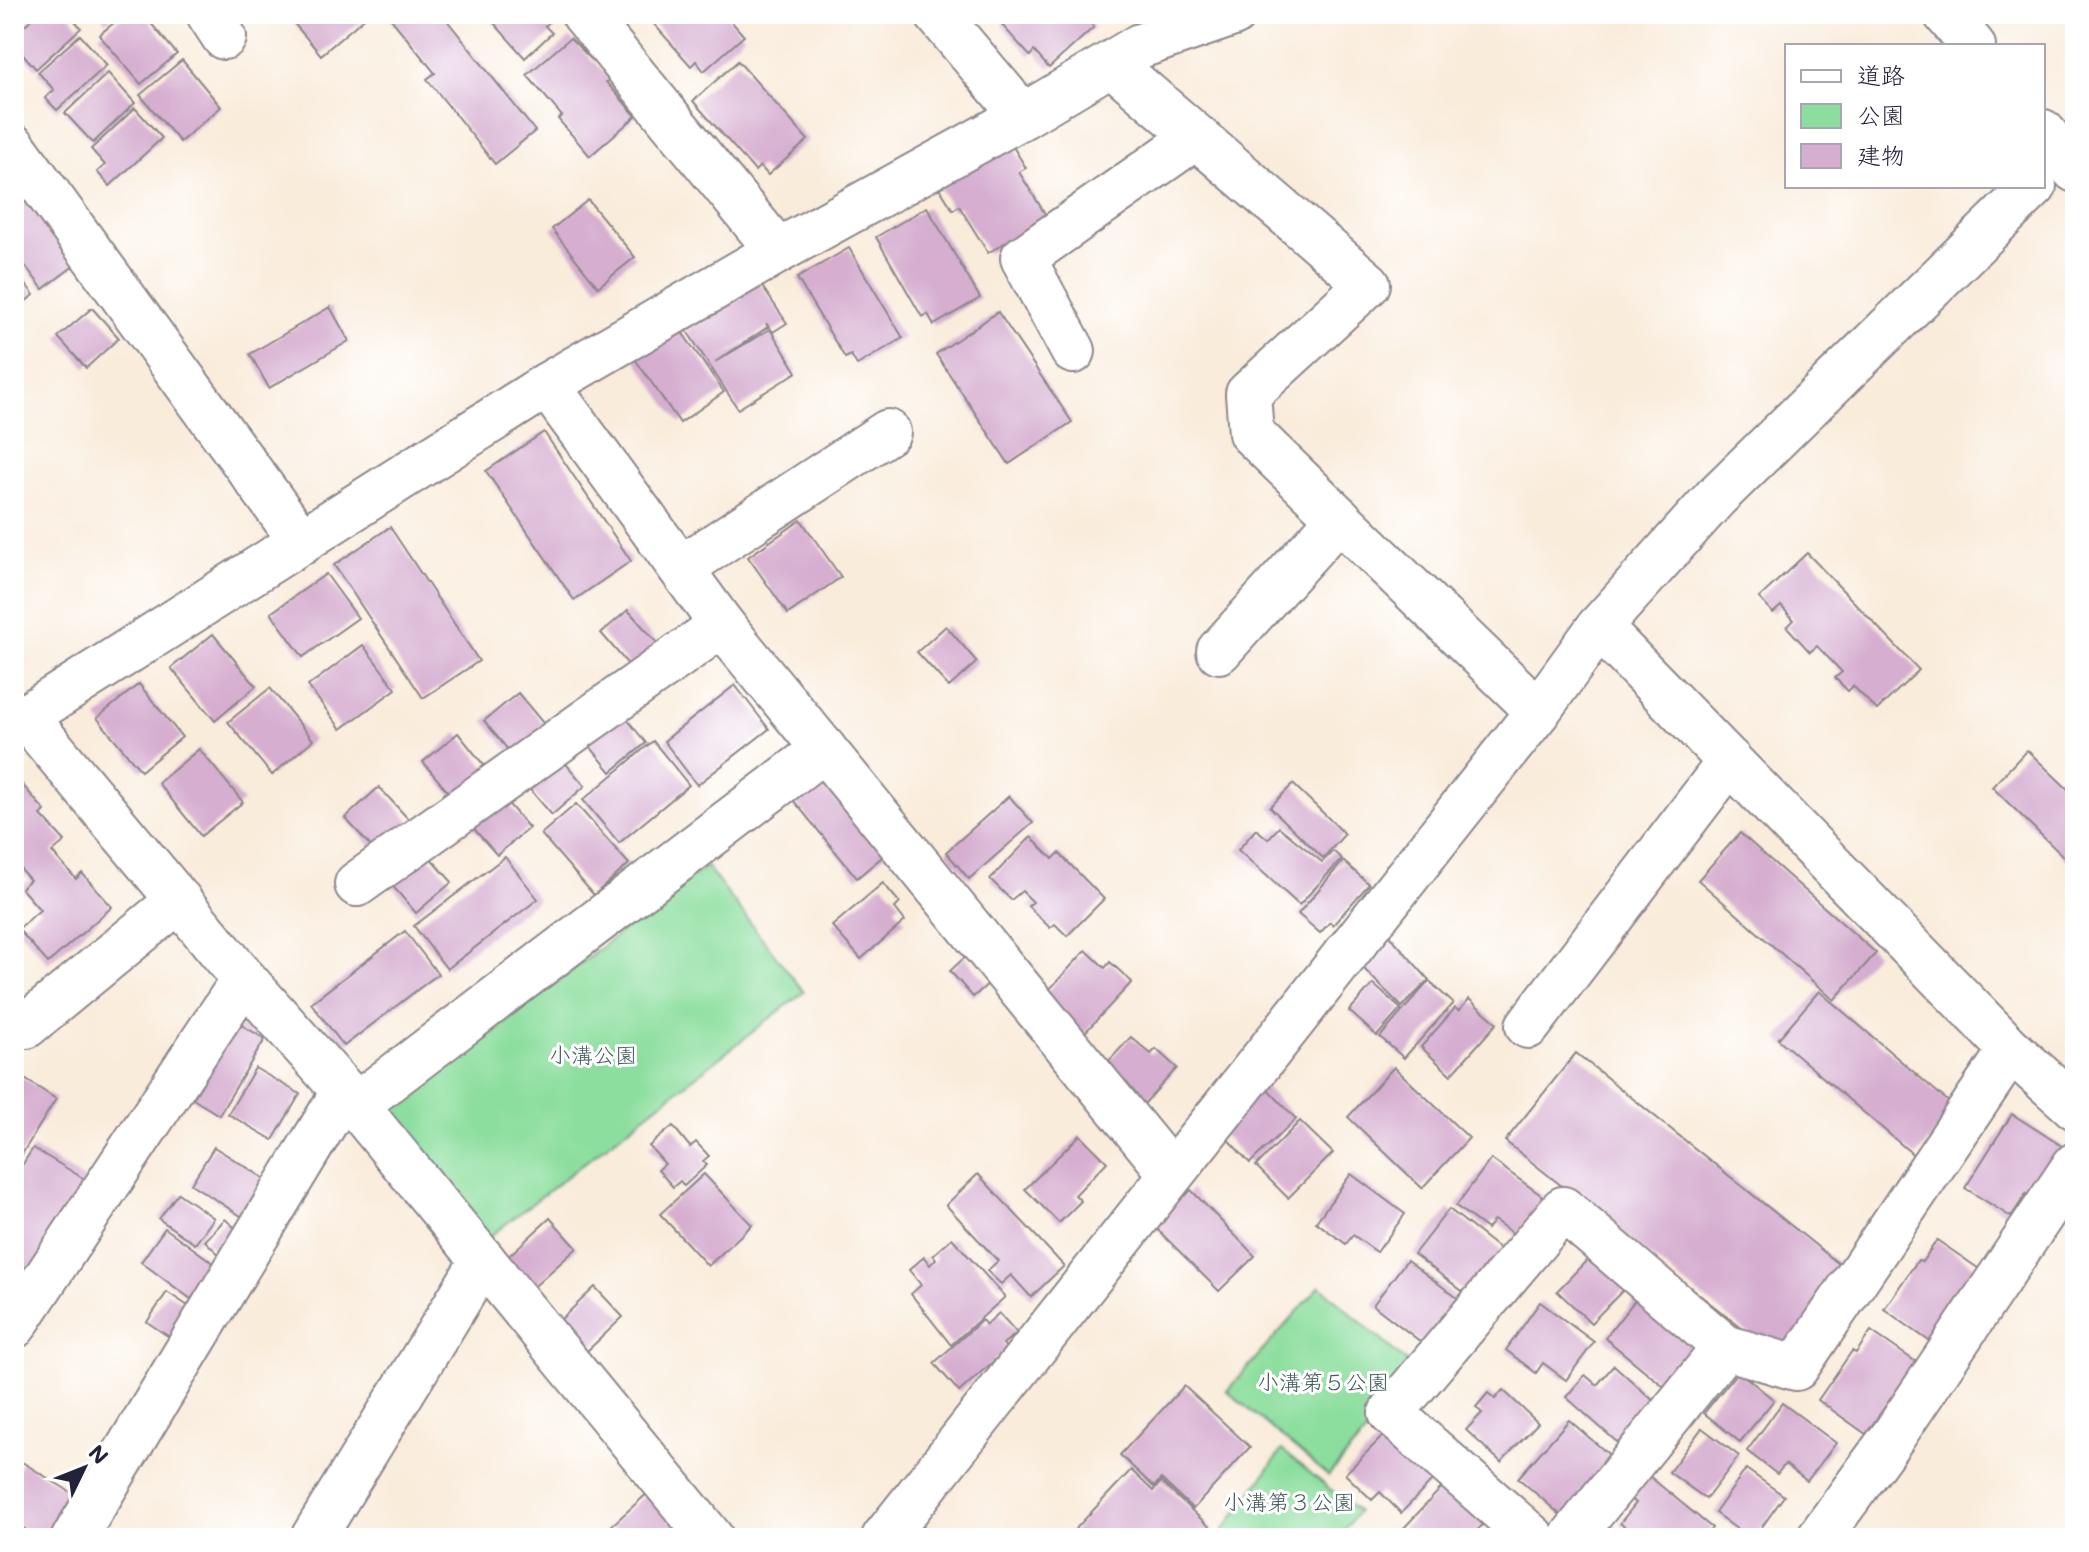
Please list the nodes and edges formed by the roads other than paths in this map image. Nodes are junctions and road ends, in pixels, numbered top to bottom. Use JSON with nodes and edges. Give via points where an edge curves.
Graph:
{"nodes":[{"id":1,"x":584,"y":14,"type":"edge"},
{"id":2,"x":937,"y":14,"type":"edge"},
{"id":3,"x":1233,"y":14,"type":"edge"},
{"id":4,"x":1946,"y":14,"type":"edge"},
{"id":5,"x":1971,"y":44,"type":"edge"},
{"id":6,"x":1113,"y":65,"type":"junction"},
{"id":7,"x":1023,"y":116,"type":"junction"},
{"id":8,"x":1196,"y":137,"type":"junction"},
{"id":9,"x":14,"y":147,"type":"edge"},
{"id":10,"x":2032,"y":188,"type":"edge"},
{"id":11,"x":778,"y":251,"type":"junction"},
{"id":12,"x":1073,"y":351,"type":"dead end"},
{"id":13,"x":547,"y":385,"type":"junction"},
{"id":14,"x":888,"y":432,"type":"dead end"},
{"id":15,"x":1339,"y":518,"type":"junction"},
{"id":16,"x":302,"y":542,"type":"junction"},
{"id":17,"x":681,"y":568,"type":"junction"},
{"id":18,"x":722,"y":625,"type":"junction"},
{"id":19,"x":1599,"y":627,"type":"junction"},
{"id":20,"x":1219,"y":651,"type":"dead end"},
{"id":21,"x":1538,"y":711,"type":"junction"},
{"id":22,"x":20,"y":720,"type":"edge"},
{"id":23,"x":824,"y":749,"type":"junction"},
{"id":24,"x":1730,"y":761,"type":"junction"},
{"id":25,"x":357,"y":884,"type":"dead end"},
{"id":26,"x":179,"y":900,"type":"junction"},
{"id":27,"x":244,"y":979,"type":"junction"},
{"id":28,"x":14,"y":1018,"type":"edge"},
{"id":29,"x":1528,"y":1026,"type":"dead end"},
{"id":30,"x":2011,"y":1050,"type":"junction"},
{"id":31,"x":350,"y":1098,"type":"junction"},
{"id":32,"x":2075,"y":1107,"type":"edge"},
{"id":33,"x":2075,"y":1165,"type":"edge"},
{"id":34,"x":1171,"y":1173,"type":"junction"},
{"id":35,"x":483,"y":1260,"type":"junction"},
{"id":36,"x":14,"y":1326,"type":"edge"},
{"id":37,"x":1725,"y":1347,"type":"junction"},
{"id":38,"x":74,"y":1538,"type":"edge"},
{"id":39,"x":313,"y":1538,"type":"edge"},
{"id":40,"x":711,"y":1538,"type":"edge"},
{"id":41,"x":884,"y":1538,"type":"edge"},
{"id":42,"x":1533,"y":1538,"type":"edge"},
{"id":43,"x":1571,"y":1538,"type":"edge"},
{"id":44,"x":1819,"y":1538,"type":"edge"}],
"edges":[{"from":1,"to":11,"type":"street"},
{"from":2,"to":7,"type":"street"},
{"from":3,"to":6,"type":"street","via":[[1140,46]]},
{"from":4,"to":5,"type":"street"},
{"from":6,"to":7,"type":"street"},
{"from":6,"to":8,"type":"street"},
{"from":7,"to":11,"type":"street"},
{"from":8,"to":12,"type":"street","via":[[1023,258]]},
{"from":8,"to":15,"type":"street","via":[[1368,284],[1248,394],[1251,433]]},
{"from":9,"to":16,"type":"street"},
{"from":10,"to":19,"type":"street","via":[[1716,497]]},
{"from":11,"to":13,"type":"street"},
{"from":13,"to":16,"type":"street"},
{"from":13,"to":17,"type":"street"},
{"from":14,"to":17,"type":"street"},
{"from":15,"to":20,"type":"street"},
{"from":15,"to":21,"type":"street"},
{"from":16,"to":22,"type":"street"},
{"from":17,"to":18,"type":"street"},
{"from":18,"to":23,"type":"street"},
{"from":18,"to":25,"type":"street"},
{"from":19,"to":21,"type":"street"},
{"from":19,"to":24,"type":"street"},
{"from":21,"to":34,"type":"street"},
{"from":22,"to":26,"type":"street"},
{"from":23,"to":31,"type":"street"},
{"from":23,"to":34,"type":"street"},
{"from":24,"to":29,"type":"street"},
{"from":24,"to":30,"type":"street"},
{"from":26,"to":27,"type":"street"},
{"from":26,"to":28,"type":"street","via":[[26,1026]]},
{"from":27,"to":31,"type":"street"},
{"from":27,"to":36,"type":"street"},
{"from":30,"to":32,"type":"street"},
{"from":30,"to":37,"type":"street","via":[[1796,1368]]},
{"from":31,"to":35,"type":"street"},
{"from":31,"to":38,"type":"street"},
{"from":33,"to":44,"type":"street"},
{"from":34,"to":41,"type":"street"},
{"from":35,"to":39,"type":"street"},
{"from":35,"to":40,"type":"street"},
{"from":37,"to":42,"type":"street","via":[[1563,1209],[1391,1413]]},
{"from":37,"to":43,"type":"street"}]}
